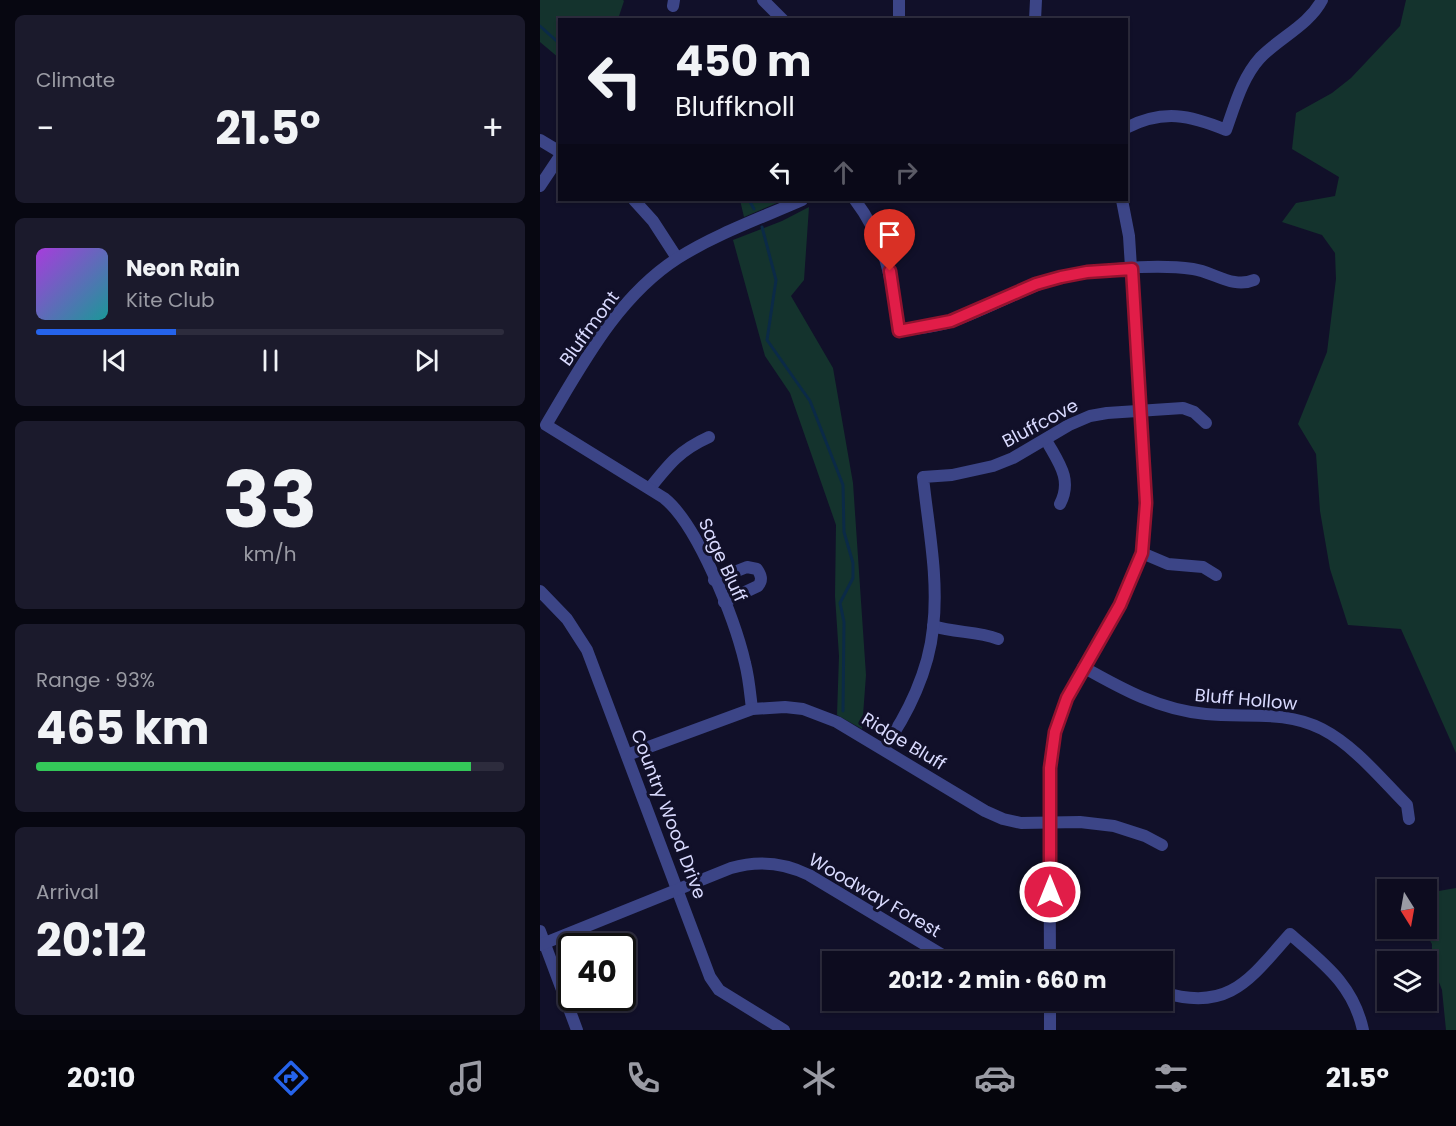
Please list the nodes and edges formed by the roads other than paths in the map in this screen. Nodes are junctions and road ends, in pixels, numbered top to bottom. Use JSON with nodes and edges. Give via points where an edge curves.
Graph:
{"nodes":[{"id":1,"x":763,"y":0,"type":"edge"},
{"id":2,"x":899,"y":0,"type":"edge"},
{"id":3,"x":1036,"y":0,"type":"edge"},
{"id":4,"x":1322,"y":0,"type":"edge"},
{"id":5,"x":781,"y":18,"type":"edge"},
{"id":6,"x":899,"y":18,"type":"edge"},
{"id":7,"x":1035,"y":18,"type":"edge"},
{"id":8,"x":1128,"y":127,"type":"edge"},
{"id":9,"x":540,"y":140,"type":"edge"},
{"id":10,"x":558,"y":153,"type":"edge"},
{"id":11,"x":558,"y":157,"type":"edge"},
{"id":12,"x":540,"y":186,"type":"edge"},
{"id":13,"x":635,"y":201,"type":"edge"},
{"id":14,"x":800,"y":201,"type":"edge"},
{"id":15,"x":856,"y":201,"type":"edge"},
{"id":16,"x":1122,"y":201,"type":"edge"},
{"id":17,"x":677,"y":258,"type":"junction"},
{"id":18,"x":1132,"y":269,"type":"junction"},
{"id":19,"x":1254,"y":280,"type":"dead end"},
{"id":20,"x":1141,"y":411,"type":"junction"},
{"id":21,"x":1206,"y":423,"type":"dead end"},
{"id":22,"x":546,"y":425,"type":"joint"},
{"id":23,"x":709,"y":437,"type":"dead end"},
{"id":24,"x":1046,"y":440,"type":"junction"},
{"id":25,"x":650,"y":488,"type":"junction"},
{"id":26,"x":1060,"y":504,"type":"dead end"},
{"id":27,"x":1142,"y":553,"type":"junction"},
{"id":28,"x":1216,"y":575,"type":"dead end"},
{"id":29,"x":714,"y":580,"type":"junction"},
{"id":30,"x":540,"y":591,"type":"edge"},
{"id":31,"x":724,"y":602,"type":"junction"},
{"id":32,"x":933,"y":626,"type":"junction"},
{"id":33,"x":998,"y":639,"type":"dead end"},
{"id":34,"x":1083,"y":667,"type":"junction"},
{"id":35,"x":752,"y":709,"type":"junction"},
{"id":36,"x":883,"y":749,"type":"junction"},
{"id":37,"x":627,"y":755,"type":"junction"},
{"id":38,"x":1409,"y":819,"type":"dead end"},
{"id":39,"x":1049,"y":822,"type":"junction"},
{"id":40,"x":1162,"y":845,"type":"dead end"},
{"id":41,"x":678,"y":891,"type":"junction"},
{"id":42,"x":542,"y":940,"type":"edge"},
{"id":43,"x":936,"y":951,"type":"edge"},
{"id":44,"x":1050,"y":951,"type":"edge"},
{"id":45,"x":1173,"y":995,"type":"edge"},
{"id":46,"x":1050,"y":1011,"type":"edge"},
{"id":47,"x":577,"y":1030,"type":"edge"},
{"id":48,"x":784,"y":1030,"type":"edge"},
{"id":49,"x":1050,"y":1030,"type":"edge"},
{"id":50,"x":1363,"y":1030,"type":"edge"}],
"edges":[{"from":1,"to":5,"type":"street"},
{"from":2,"to":6,"type":"street"},
{"from":3,"to":7,"type":"street"},
{"from":4,"to":8,"type":"street","via":[[1314,13],[1249,72],[1226,130],[1185,116],[1145,120]]},
{"from":9,"to":10,"type":"street"},
{"from":11,"to":12,"type":"street"},
{"from":13,"to":17,"type":"street"},
{"from":14,"to":17,"type":"street","name":"Bluffmont"},
{"from":15,"to":18,"type":"street","via":[[872,225],[888,263],[899,331],[951,321],[1061,277]]},
{"from":16,"to":18,"type":"street"},
{"from":17,"to":22,"type":"street","name":"Bluffmont","via":[[620,310],[595,343]]},
{"from":18,"to":19,"type":"street","via":[[1181,268],[1236,283]]},
{"from":18,"to":20,"type":"street"},
{"from":20,"to":21,"type":"street","name":"Bluffcove","via":[[1183,408]]},
{"from":20,"to":24,"type":"street","name":"Bluffcove","via":[[1090,416]]},
{"from":20,"to":27,"type":"street","via":[[1146,503]]},
{"from":22,"to":25,"type":"street","name":"Sage Bluff"},
{"from":23,"to":25,"type":"street","via":[[677,455]]},
{"from":24,"to":26,"type":"street","via":[[1065,479],[1066,493]]},
{"from":24,"to":32,"type":"street","name":"Bluffcove","via":[[993,466],[952,476],[922,477],[933,570]]},
{"from":25,"to":29,"type":"street","name":"Sage Bluff","via":[[674,505],[690,527]]},
{"from":27,"to":28,"type":"street","via":[[1168,564],[1203,567]]},
{"from":27,"to":34,"type":"street","via":[[1120,605]]},
{"from":29,"to":31,"type":"street","name":"Sage Bluff"},
{"from":29,"to":31,"type":"street","via":[[747,567],[760,573],[759,586]]},
{"from":30,"to":37,"type":"street","name":"Country Wood Drive","via":[[567,619],[587,650]]},
{"from":31,"to":35,"type":"street","name":"Sage Bluff","via":[[745,662]]},
{"from":32,"to":33,"type":"street"},
{"from":32,"to":36,"type":"street","via":[[923,672],[909,706]]},
{"from":34,"to":38,"type":"street","name":"Bluff Hollow","via":[[1131,693],[1179,710],[1283,717],[1322,729],[1356,754],[1407,805]]},
{"from":34,"to":39,"type":"street","via":[[1055,732]]},
{"from":35,"to":36,"type":"street","name":"Ridge Bluff","via":[[785,707],[815,712]]},
{"from":35,"to":37,"type":"street","name":"Ridge Bluff"},
{"from":36,"to":39,"type":"street","name":"Ridge Bluff","via":[[1003,819]]},
{"from":37,"to":41,"type":"street","name":"Country Wood Drive"},
{"from":39,"to":40,"type":"street","name":"Ridge Bluff","via":[[1114,825]]},
{"from":39,"to":44,"type":"street"},
{"from":41,"to":42,"type":"street","name":"Woodway Forest"},
{"from":41,"to":43,"type":"street","name":"Woodway Forest","via":[[740,865],[760,862],[789,866]]},
{"from":41,"to":48,"type":"street","name":"Country Wood Drive","via":[[719,990]]},
{"from":42,"to":47,"type":"street"},
{"from":45,"to":50,"type":"street","via":[[1205,999],[1239,988],[1290,934],[1342,983],[1355,1004]]},
{"from":46,"to":49,"type":"street"}]}
